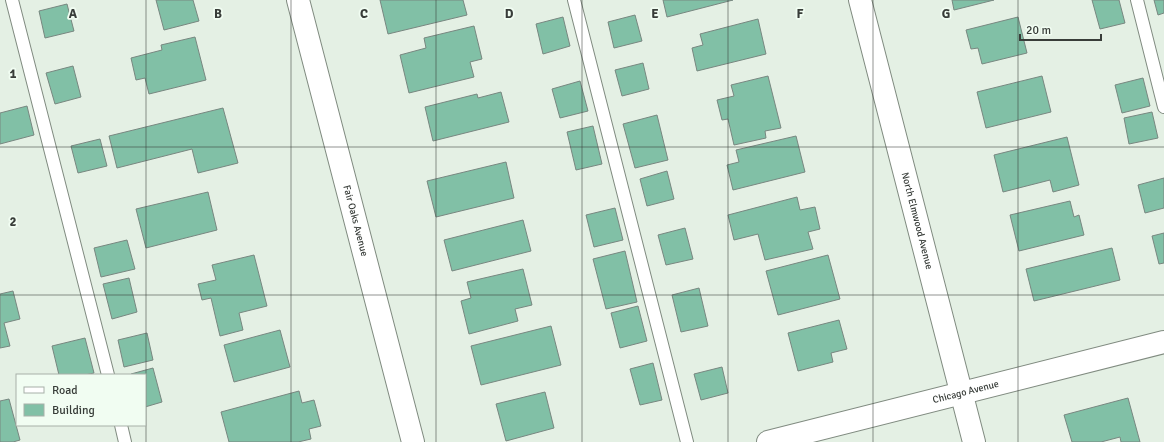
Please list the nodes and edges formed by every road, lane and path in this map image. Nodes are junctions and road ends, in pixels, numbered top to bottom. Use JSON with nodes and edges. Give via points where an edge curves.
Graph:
{"nodes":[{"id":1,"x":12,"y":0,"type":"edge"},
{"id":2,"x":298,"y":0,"type":"edge"},
{"id":3,"x":574,"y":0,"type":"edge"},
{"id":4,"x":860,"y":0,"type":"edge"},
{"id":5,"x":1137,"y":0,"type":"edge"},
{"id":6,"x":1164,"y":107,"type":"edge"},
{"id":7,"x":1164,"y":342,"type":"edge"},
{"id":8,"x":108,"y":374,"type":"edge"},
{"id":9,"x":961,"y":393,"type":"junction"},
{"id":10,"x":121,"y":426,"type":"edge"},
{"id":11,"x":125,"y":442,"type":"edge"},
{"id":12,"x":413,"y":442,"type":"edge"},
{"id":13,"x":687,"y":442,"type":"edge"},
{"id":14,"x":768,"y":442,"type":"edge"},
{"id":15,"x":974,"y":442,"type":"edge"}],
"edges":[{"from":1,"to":8,"type":"lane"},
{"from":2,"to":12,"type":"street","name":"Fair Oaks Avenue"},
{"from":3,"to":13,"type":"lane"},
{"from":4,"to":9,"type":"street","name":"North Elmwood Avenue"},
{"from":5,"to":6,"type":"lane"},
{"from":7,"to":9,"type":"street","name":"Chicago Avenue"},
{"from":9,"to":14,"type":"street","name":"Chicago Avenue"},
{"from":9,"to":15,"type":"street","name":"North Elmwood Avenue"},
{"from":10,"to":11,"type":"lane"}]}
